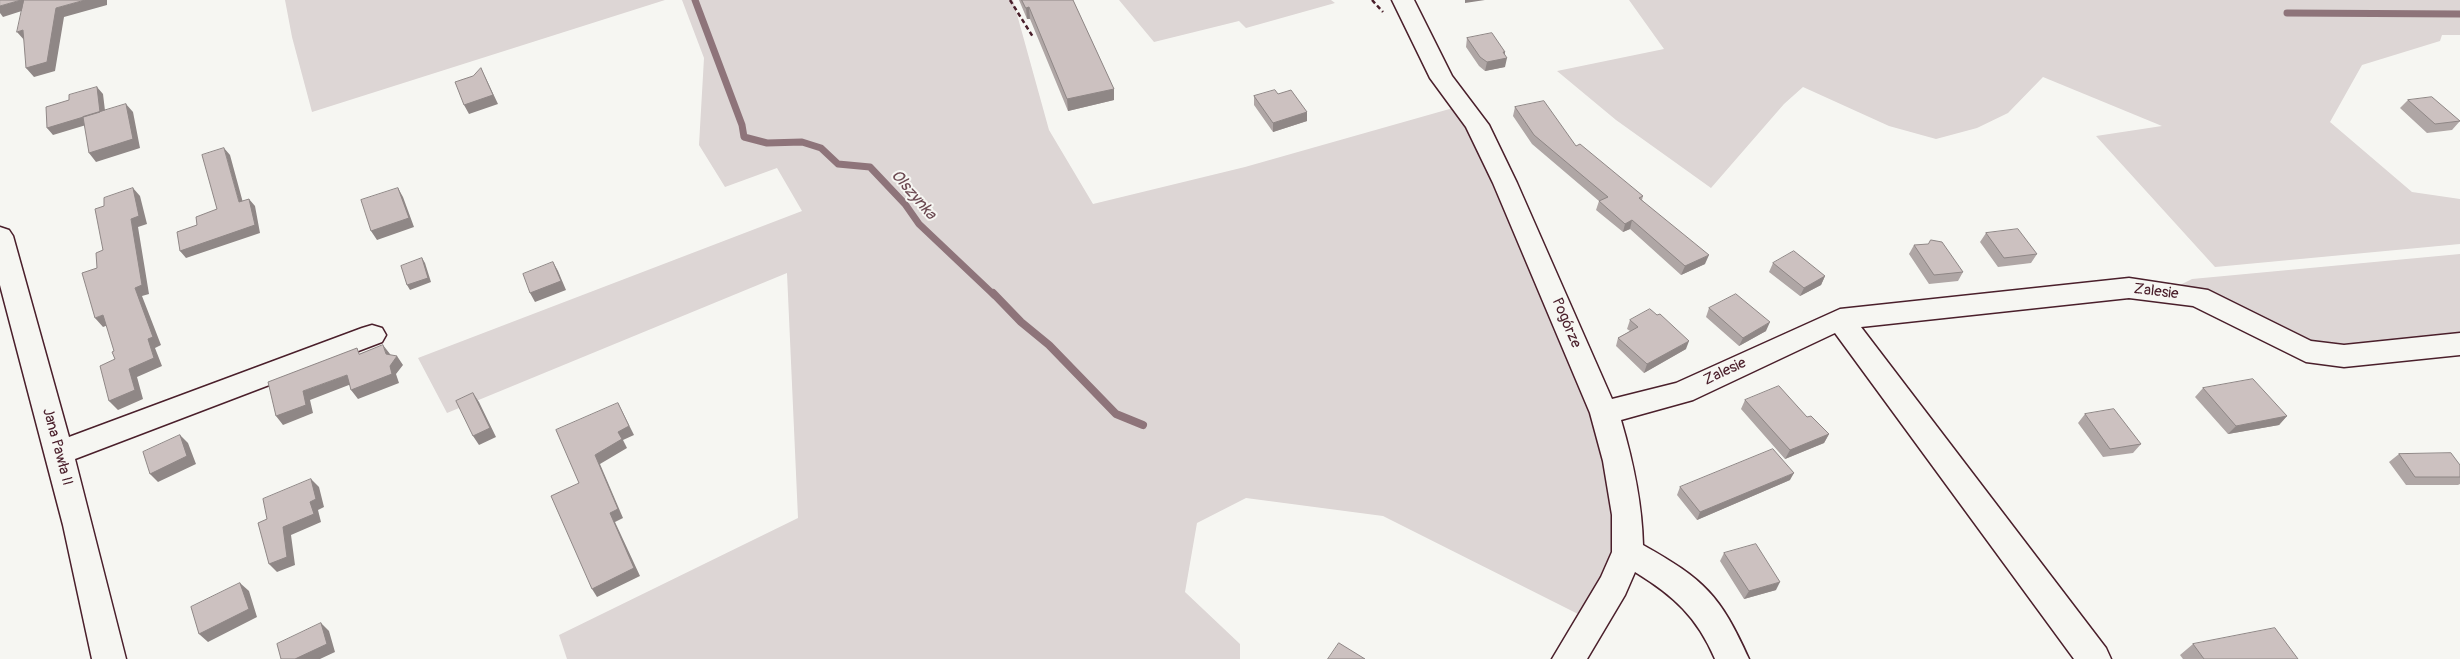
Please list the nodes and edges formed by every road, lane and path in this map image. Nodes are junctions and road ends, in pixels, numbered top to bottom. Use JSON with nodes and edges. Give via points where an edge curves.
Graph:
{"nodes":[{"id":1,"x":1010,"y":0,"type":"edge"},
{"id":2,"x":1403,"y":0,"type":"edge"},
{"id":3,"x":1033,"y":37,"type":"edge"},
{"id":4,"x":0,"y":236,"type":"edge"},
{"id":5,"x":4,"y":271,"type":"edge"},
{"id":6,"x":1840,"y":319,"type":"junction"},
{"id":7,"x":372,"y":335,"type":"dead end"},
{"id":8,"x":2460,"y":344,"type":"edge"},
{"id":9,"x":1604,"y":413,"type":"junction"},
{"id":10,"x":58,"y":453,"type":"junction"},
{"id":11,"x":1628,"y":552,"type":"junction"},
{"id":12,"x":109,"y":659,"type":"edge"},
{"id":13,"x":1569,"y":659,"type":"edge"},
{"id":14,"x":1732,"y":659,"type":"edge"},
{"id":15,"x":2094,"y":659,"type":"edge"}],
"edges":[{"from":1,"to":3,"type":"path"},
{"from":2,"to":9,"type":"street","name":"Pogórze","via":[[1442,78],[1477,125]]},
{"from":4,"to":5,"type":"street","name":"Jana Pawła II"},
{"from":5,"to":10,"type":"street","name":"Jana Pawła II"},
{"from":6,"to":8,"type":"street","name":"Zalesie","via":[[2129,288],[2198,297],[2306,351],[2344,356]]},
{"from":6,"to":9,"type":"street","name":"Zalesie","via":[[1683,392]]},
{"from":6,"to":15,"type":"street"},
{"from":7,"to":10,"type":"street"},
{"from":9,"to":11,"type":"street","name":"Pogórze","via":[[1618,461],[1627,515]]},
{"from":10,"to":12,"type":"street","name":"Jana Pawła II"},
{"from":11,"to":13,"type":"street","name":"Pogórze","via":[[1614,585]]},
{"from":11,"to":14,"type":"street","via":[[1678,580],[1701,601],[1720,630]]}]}
